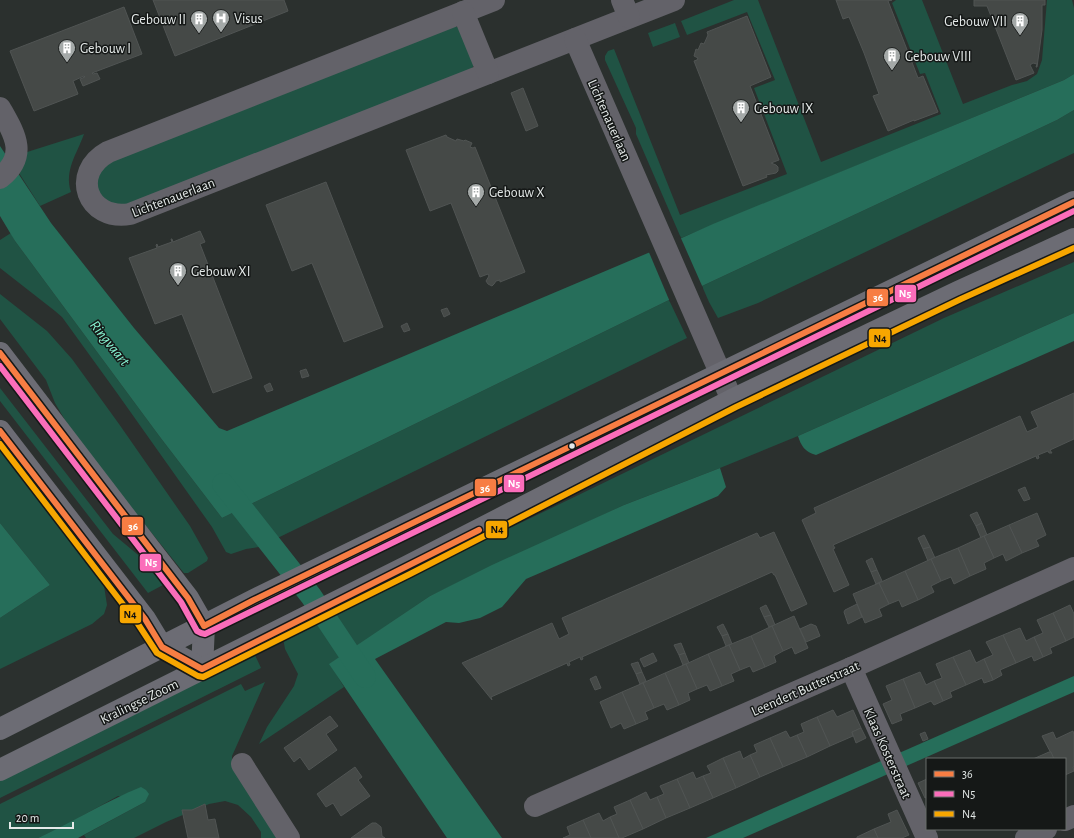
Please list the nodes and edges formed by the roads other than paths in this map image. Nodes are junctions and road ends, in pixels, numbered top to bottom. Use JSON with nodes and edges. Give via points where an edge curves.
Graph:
{"nodes":[{"id":1,"x":494,"y":0,"type":"edge"},
{"id":2,"x":674,"y":0,"type":"edge"},
{"id":3,"x":626,"y":9,"type":"edge"},
{"id":4,"x":463,"y":12,"type":"junction"},
{"id":5,"x":575,"y":39,"type":"junction"},
{"id":6,"x":488,"y":73,"type":"junction"},
{"id":7,"x":0,"y":108,"type":"edge"},
{"id":8,"x":0,"y":178,"type":"edge"},
{"id":9,"x":1074,"y":202,"type":"edge"},
{"id":10,"x":1074,"y":239,"type":"edge"},
{"id":11,"x":0,"y":353,"type":"edge"},
{"id":12,"x":721,"y":374,"type":"junction"},
{"id":13,"x":732,"y":400,"type":"junction"},
{"id":14,"x":0,"y":430,"type":"edge"},
{"id":15,"x":1074,"y":568,"type":"edge"},
{"id":16,"x":204,"y":626,"type":"junction"},
{"id":17,"x":162,"y":647,"type":"junction"},
{"id":18,"x":851,"y":668,"type":"junction"},
{"id":19,"x":202,"y":669,"type":"junction"},
{"id":20,"x":0,"y":729,"type":"edge"},
{"id":21,"x":242,"y":764,"type":"dead end"},
{"id":22,"x":0,"y":770,"type":"edge"},
{"id":23,"x":535,"y":806,"type":"dead end"},
{"id":24,"x":1044,"y":830,"type":"edge"},
{"id":25,"x":289,"y":838,"type":"edge"},
{"id":26,"x":927,"y":838,"type":"edge"},
{"id":27,"x":1026,"y":838,"type":"edge"}],
"edges":[{"from":1,"to":4,"type":"street","name":"Lichtenauerlaan"},
{"from":2,"to":3,"type":"street","name":"Lichtenauerlaan"},
{"from":3,"to":5,"type":"street","name":"Lichtenauerlaan"},
{"from":4,"to":6,"type":"street"},
{"from":4,"to":6,"type":"street","name":"Lichtenauerlaan","via":[[108,152],[100,156],[90,170],[87,182],[89,195],[101,210],[110,215],[130,214]]},
{"from":5,"to":6,"type":"street","name":"Lichtenauerlaan"},
{"from":5,"to":12,"type":"street","name":"Lichtenauerlaan"},
{"from":7,"to":8,"type":"street","via":[[13,130],[18,148],[13,164]]},
{"from":9,"to":12,"type":"main road"},
{"from":10,"to":13,"type":"main road","name":"Kralingse Zoom"},
{"from":11,"to":16,"type":"main road","via":[[188,598]]},
{"from":12,"to":13,"type":"street","name":"Lichtenauerlaan"},
{"from":12,"to":16,"type":"main road"},
{"from":13,"to":19,"type":"main road","name":"Kralingse Zoom"},
{"from":14,"to":17,"type":"main road","via":[[145,619]]},
{"from":15,"to":18,"type":"street","name":"Leendert Butterstraat"},
{"from":16,"to":17,"type":"main road"},
{"from":16,"to":19,"type":"main road"},
{"from":17,"to":19,"type":"main road"},
{"from":17,"to":20,"type":"main road"},
{"from":18,"to":23,"type":"street","name":"Leendert Butterstraat"},
{"from":18,"to":26,"type":"street","name":"Klaas Kosterstraat"},
{"from":19,"to":22,"type":"main road","name":"Kralingse Zoom"},
{"from":21,"to":25,"type":"street"},
{"from":24,"to":27,"type":"street"}]}
